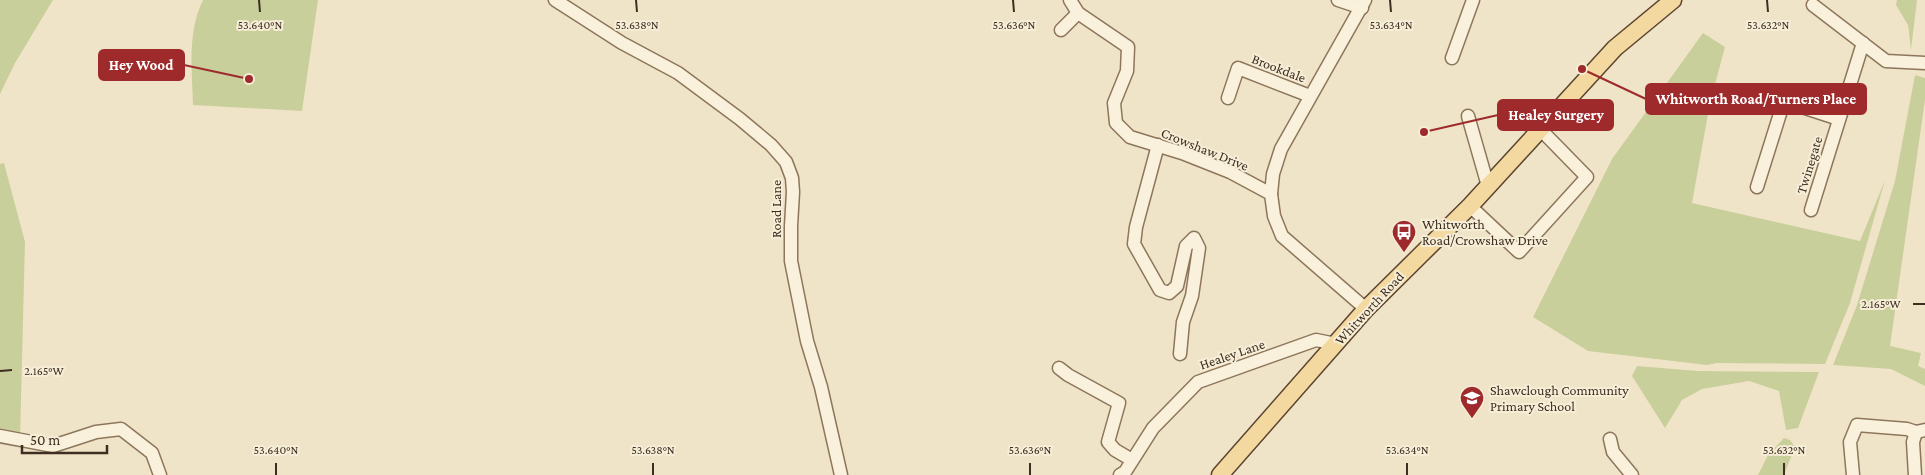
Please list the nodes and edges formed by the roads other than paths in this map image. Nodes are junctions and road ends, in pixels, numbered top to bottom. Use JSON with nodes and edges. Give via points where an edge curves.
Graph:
{"nodes":[{"id":1,"x":555,"y":0,"type":"edge"},
{"id":2,"x":1070,"y":0,"type":"edge"},
{"id":3,"x":1338,"y":0,"type":"edge"},
{"id":4,"x":1473,"y":0,"type":"edge"},
{"id":5,"x":1673,"y":0,"type":"edge"},
{"id":6,"x":1364,"y":4,"type":"edge"},
{"id":7,"x":1813,"y":5,"type":"dead end"},
{"id":8,"x":1078,"y":13,"type":"junction"},
{"id":9,"x":1061,"y":30,"type":"dead end"},
{"id":10,"x":1863,"y":43,"type":"junction"},
{"id":11,"x":1452,"y":58,"type":"dead end"},
{"id":12,"x":1925,"y":63,"type":"edge"},
{"id":13,"x":1310,"y":96,"type":"junction"},
{"id":14,"x":1228,"y":98,"type":"dead end"},
{"id":15,"x":1468,"y":116,"type":"dead end"},
{"id":16,"x":1840,"y":119,"type":"junction"},
{"id":17,"x":1540,"y":129,"type":"junction"},
{"id":18,"x":1158,"y":145,"type":"junction"},
{"id":19,"x":1488,"y":186,"type":"junction"},
{"id":20,"x":1757,"y":187,"type":"dead end"},
{"id":21,"x":1271,"y":194,"type":"junction"},
{"id":22,"x":1470,"y":206,"type":"junction"},
{"id":23,"x":1811,"y":210,"type":"dead end"},
{"id":24,"x":1366,"y":309,"type":"junction"},
{"id":25,"x":1336,"y":344,"type":"junction"},
{"id":26,"x":1180,"y":354,"type":"dead end"},
{"id":27,"x":1059,"y":368,"type":"dead end"},
{"id":28,"x":1920,"y":431,"type":"edge"},
{"id":29,"x":0,"y":436,"type":"edge"},
{"id":30,"x":1610,"y":439,"type":"dead end"},
{"id":31,"x":1132,"y":460,"type":"junction"},
{"id":32,"x":160,"y":475,"type":"edge"},
{"id":33,"x":841,"y":475,"type":"edge"},
{"id":34,"x":1120,"y":475,"type":"edge"},
{"id":35,"x":1220,"y":475,"type":"edge"},
{"id":36,"x":1632,"y":475,"type":"edge"},
{"id":37,"x":1853,"y":475,"type":"edge"},
{"id":38,"x":1915,"y":475,"type":"edge"}],
"edges":[{"from":1,"to":33,"type":"street","name":"Road Lane","via":[[622,43],[678,73],[740,119],[786,162],[793,192],[791,261],[807,341]]},
{"from":2,"to":8,"type":"street","name":"Crowshaw Drive"},
{"from":3,"to":6,"type":"street","name":"Brookdale"},
{"from":4,"to":11,"type":"street"},
{"from":5,"to":17,"type":"main road","name":"Whitworth Road","via":[[1615,48]]},
{"from":6,"to":13,"type":"street","name":"Brookdale"},
{"from":7,"to":10,"type":"street"},
{"from":8,"to":9,"type":"street"},
{"from":8,"to":18,"type":"street","name":"Crowshaw Drive","via":[[1128,47],[1126,71],[1114,103],[1116,123],[1130,137]]},
{"from":10,"to":12,"type":"street","via":[[1886,61]]},
{"from":10,"to":16,"type":"street","name":"Twinegate"},
{"from":13,"to":14,"type":"street","name":"Brookdale","via":[[1238,68]]},
{"from":13,"to":21,"type":"street","name":"Brookdale","via":[[1281,149]]},
{"from":15,"to":19,"type":"street"},
{"from":16,"to":20,"type":"street","via":[[1784,101]]},
{"from":16,"to":23,"type":"street","name":"Twinegate"},
{"from":17,"to":19,"type":"main road","name":"Whitworth Road"},
{"from":17,"to":22,"type":"street","via":[[1587,177],[1519,252]]},
{"from":18,"to":21,"type":"street","name":"Crowshaw Drive","via":[[1230,172]]},
{"from":18,"to":26,"type":"street","via":[[1134,244],[1160,290],[1169,294],[1177,286],[1186,246],[1194,238],[1198,242],[1192,296],[1183,322]]},
{"from":19,"to":22,"type":"main road","name":"Whitworth Road"},
{"from":21,"to":24,"type":"street","via":[[1274,216],[1282,236]]},
{"from":22,"to":24,"type":"main road","name":"Whitworth Road"},
{"from":24,"to":25,"type":"main road","name":"Whitworth Road"},
{"from":25,"to":31,"type":"street","name":"Healey Lane","via":[[1316,340],[1198,382],[1153,428]]},
{"from":25,"to":35,"type":"main road","name":"Whitworth Road"},
{"from":27,"to":31,"type":"street","via":[[1120,403],[1108,442]]},
{"from":28,"to":37,"type":"street","via":[[1857,425],[1850,442]]},
{"from":28,"to":38,"type":"street","via":[[1913,442]]},
{"from":29,"to":32,"type":"street","via":[[53,446],[96,432],[121,429],[152,453]]},
{"from":30,"to":36,"type":"street","via":[[1608,454]]},
{"from":31,"to":34,"type":"street","name":"Healey Lane"}]}
